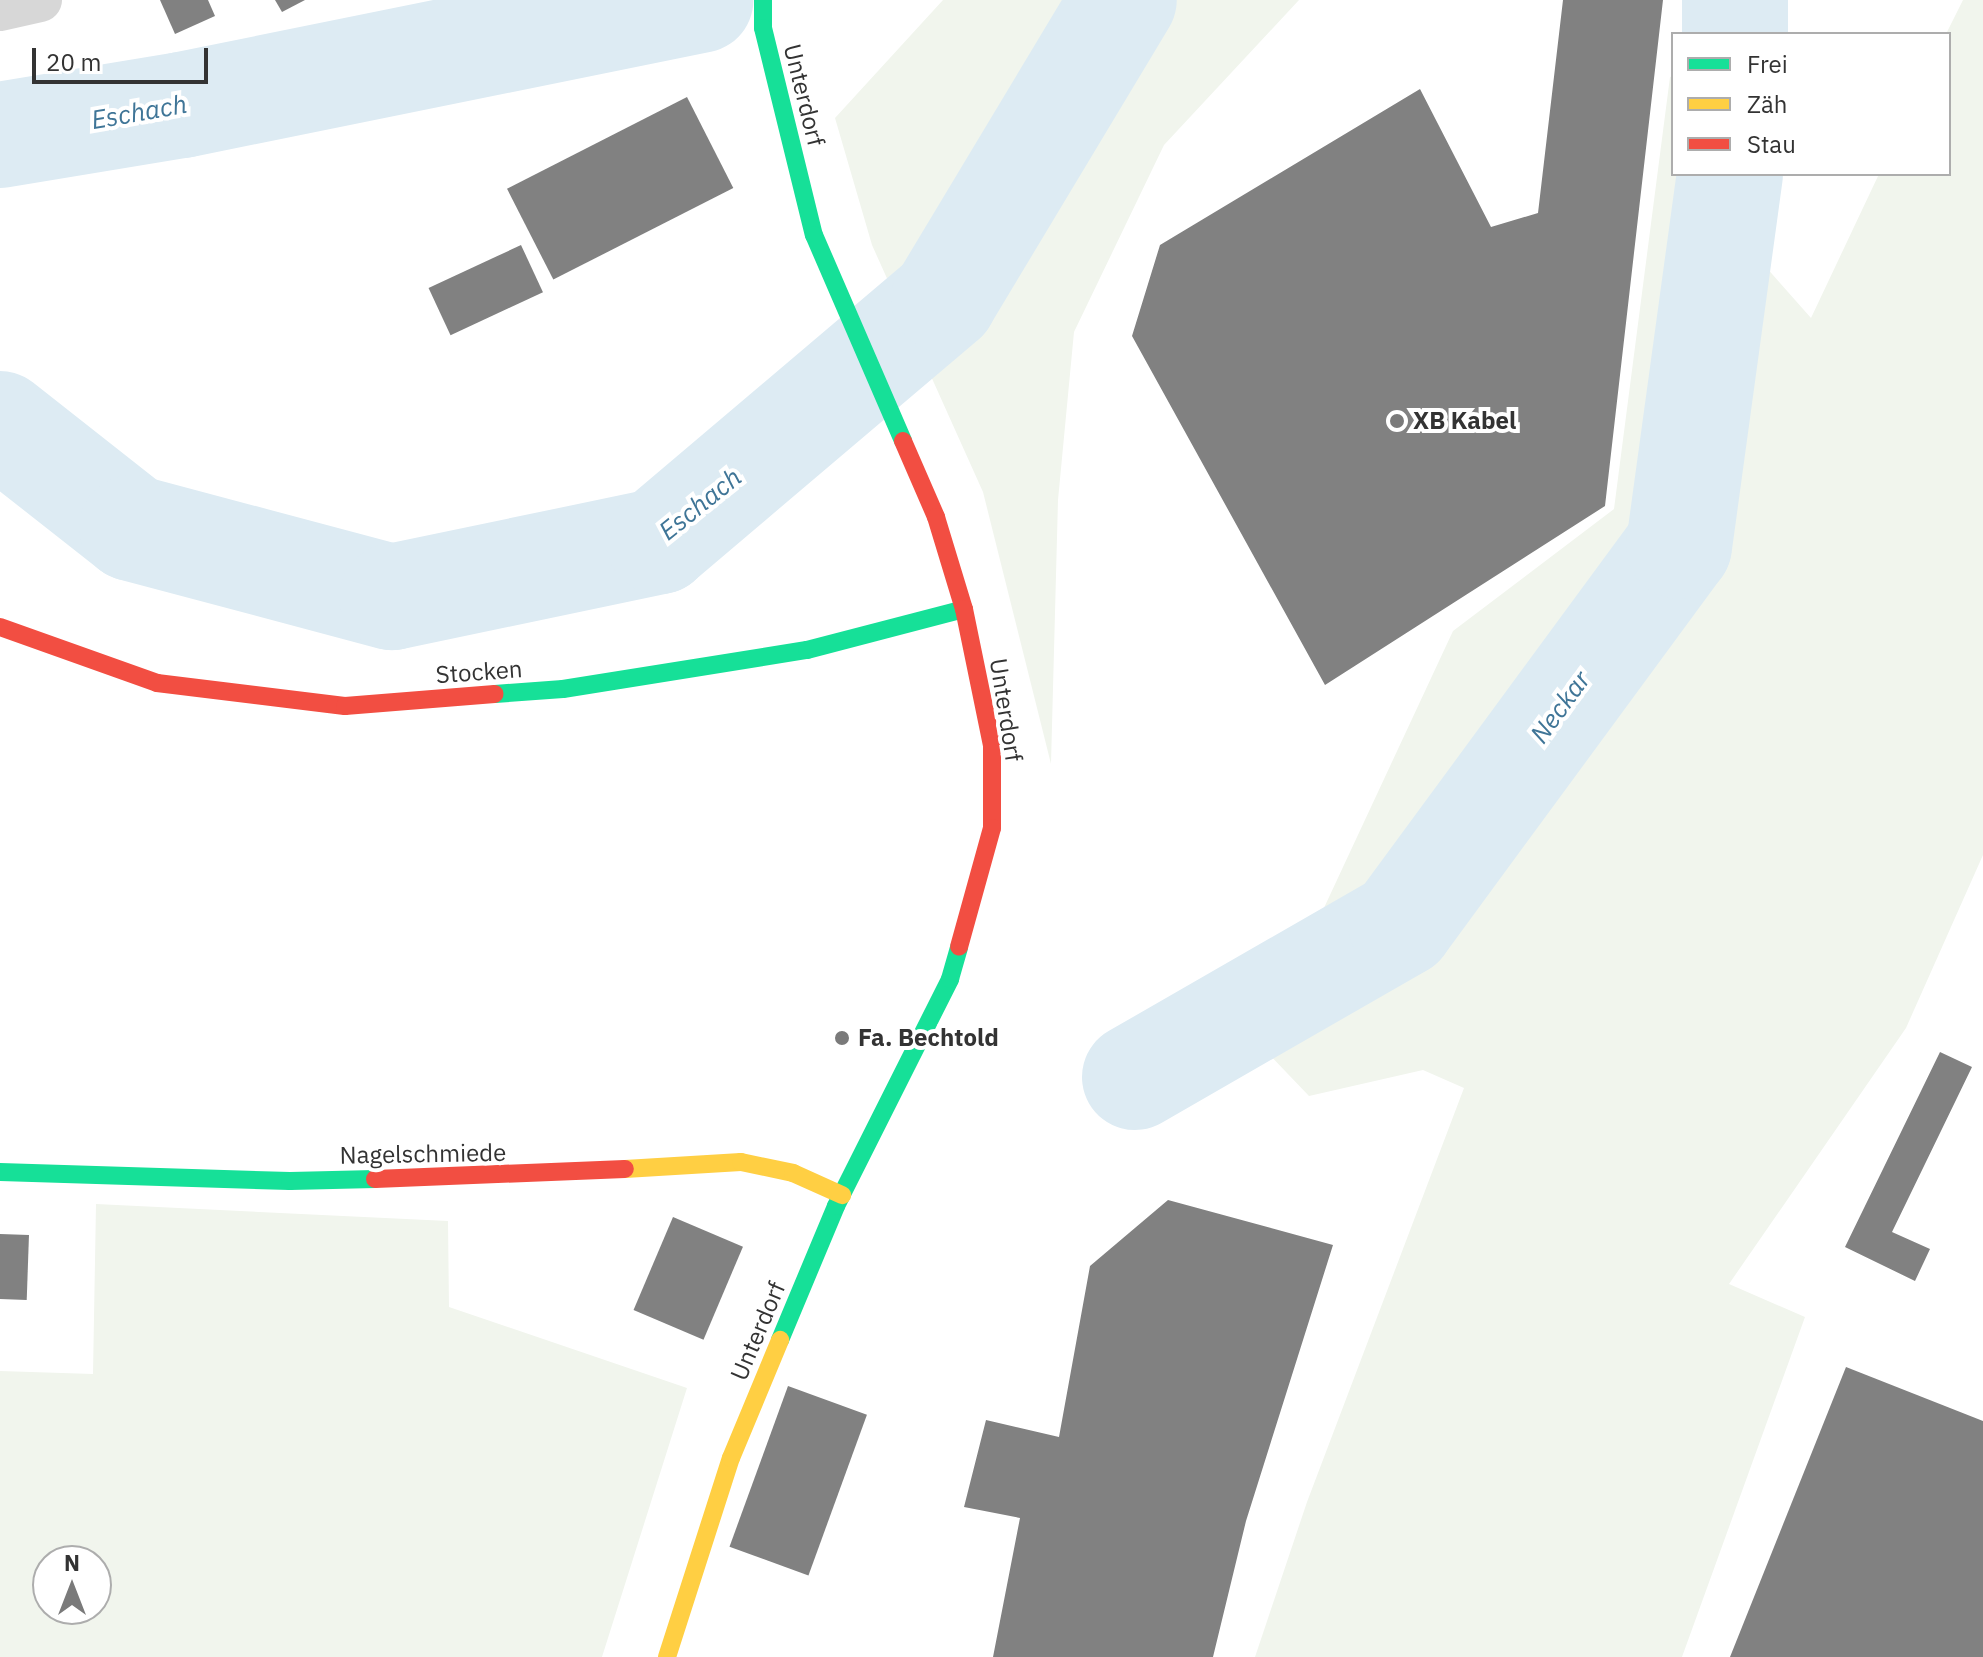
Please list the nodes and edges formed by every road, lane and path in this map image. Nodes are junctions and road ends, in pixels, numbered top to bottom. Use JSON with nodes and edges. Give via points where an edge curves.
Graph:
{"nodes":[{"id":1,"x":40,"y":0,"type":"edge"},
{"id":2,"x":763,"y":3,"type":"edge"},
{"id":3,"x":0,"y":9,"type":"edge"},
{"id":4,"x":964,"y":609,"type":"junction"},
{"id":5,"x":0,"y":627,"type":"edge"},
{"id":6,"x":0,"y":1172,"type":"edge"},
{"id":7,"x":842,"y":1195,"type":"junction"},
{"id":8,"x":667,"y":1657,"type":"edge"}],
"edges":[{"from":1,"to":3,"type":"street"},
{"from":2,"to":4,"type":"street","name":"Unterdorf","via":[[763,28],[814,235],[936,517]]},
{"from":4,"to":5,"type":"street","name":"Stocken","via":[[807,650],[563,689],[345,706],[157,683]]},
{"from":4,"to":7,"type":"street","name":"Unterdorf","via":[[992,746],[992,828],[950,979]]},
{"from":6,"to":7,"type":"street","name":"Nagelschmiede","via":[[290,1181],[555,1174],[741,1162],[793,1173]]},
{"from":7,"to":8,"type":"street","name":"Unterdorf","via":[[731,1458]]}]}
